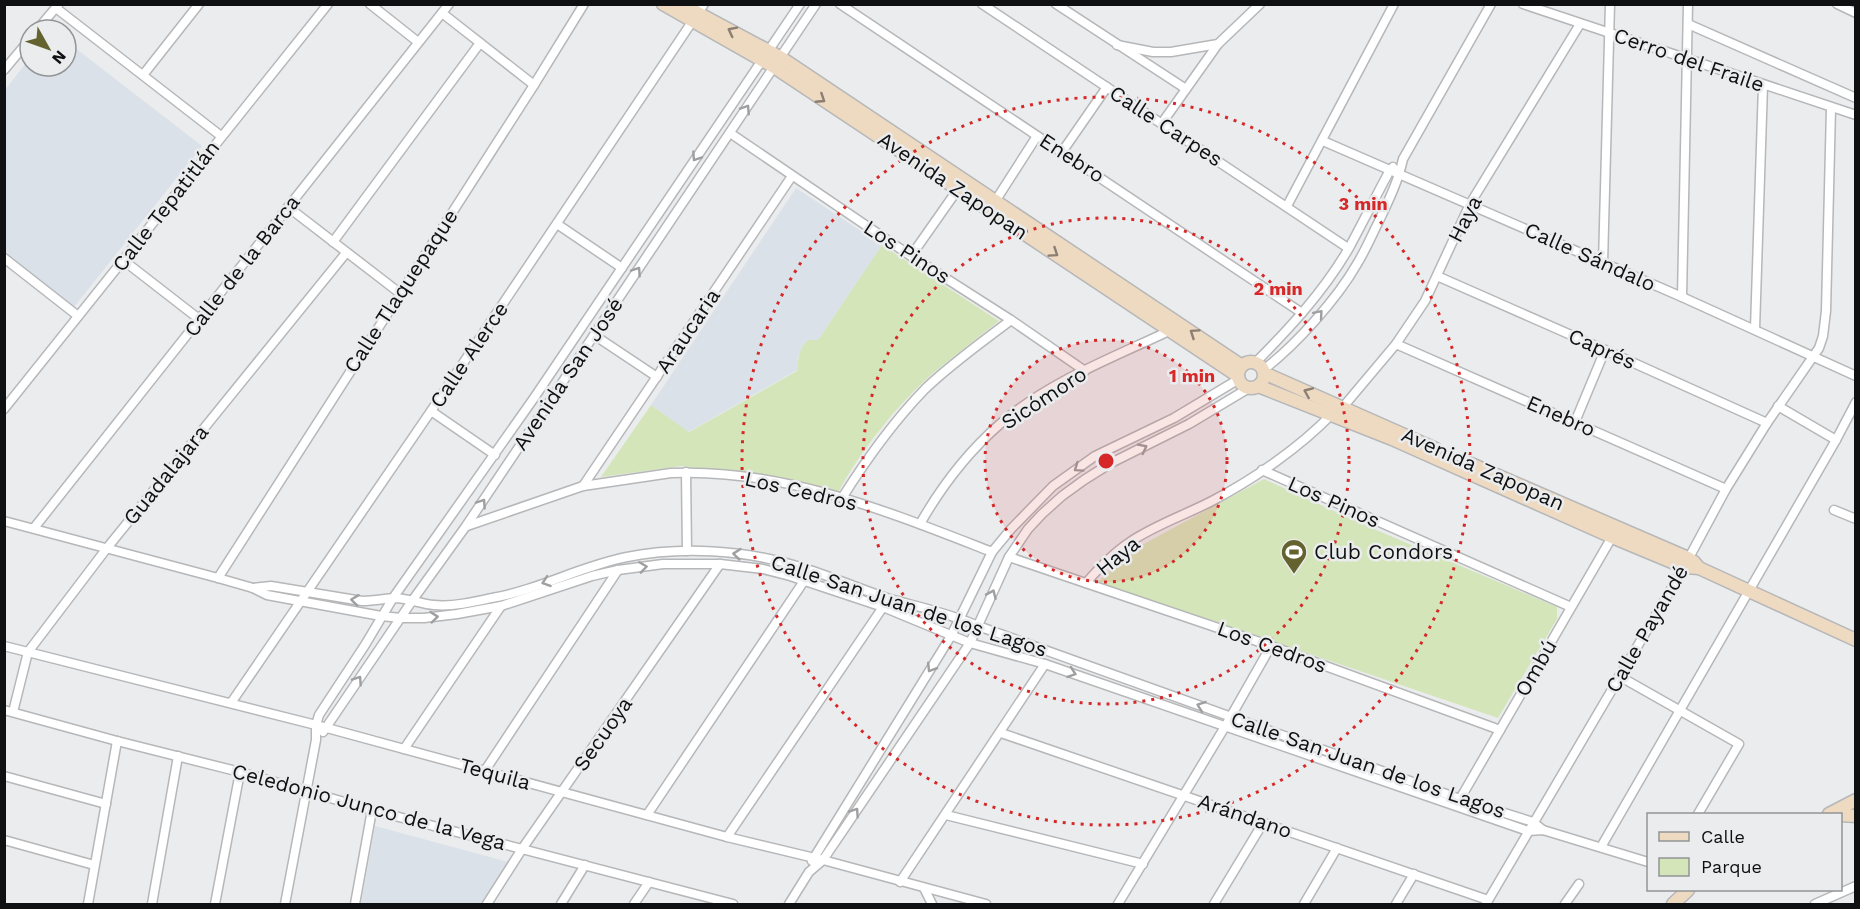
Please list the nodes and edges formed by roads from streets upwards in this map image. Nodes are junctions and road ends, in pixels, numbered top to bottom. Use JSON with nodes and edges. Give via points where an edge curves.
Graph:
{"nodes":[{"id":1,"x":199,"y":4,"type":"edge"},
{"id":2,"x":328,"y":4,"type":"edge"},
{"id":3,"x":370,"y":4,"type":"edge"},
{"id":4,"x":449,"y":4,"type":"edge"},
{"id":5,"x":584,"y":4,"type":"edge"},
{"id":6,"x":663,"y":4,"type":"edge"},
{"id":7,"x":681,"y":4,"type":"edge"},
{"id":8,"x":800,"y":4,"type":"edge"},
{"id":9,"x":816,"y":4,"type":"edge"},
{"id":10,"x":840,"y":4,"type":"edge"},
{"id":11,"x":982,"y":4,"type":"edge"},
{"id":12,"x":1056,"y":4,"type":"edge"},
{"id":13,"x":1260,"y":4,"type":"edge"},
{"id":14,"x":1394,"y":4,"type":"edge"},
{"id":15,"x":1491,"y":4,"type":"edge"},
{"id":16,"x":1523,"y":4,"type":"edge"},
{"id":17,"x":1610,"y":4,"type":"edge"},
{"id":18,"x":1688,"y":4,"type":"edge"},
{"id":19,"x":1837,"y":4,"type":"edge"},
{"id":20,"x":57,"y":6,"type":"edge"},
{"id":21,"x":442,"y":13,"type":"junction"},
{"id":22,"x":698,"y":13,"type":"edge"},
{"id":23,"x":1856,"y":13,"type":"edge"},
{"id":24,"x":47,"y":18,"type":"edge"},
{"id":25,"x":1580,"y":24,"type":"junction"},
{"id":26,"x":1688,"y":24,"type":"junction"},
{"id":27,"x":1609,"y":33,"type":"junction"},
{"id":28,"x":418,"y":42,"type":"junction"},
{"id":29,"x":480,"y":43,"type":"junction"},
{"id":30,"x":1218,"y":44,"type":"junction"},
{"id":31,"x":1118,"y":45,"type":"junction"},
{"id":32,"x":18,"y":53,"type":"edge"},
{"id":33,"x":766,"y":55,"type":"junction"},
{"id":34,"x":1687,"y":60,"type":"junction"},
{"id":35,"x":777,"y":62,"type":"junction"},
{"id":36,"x":5,"y":68,"type":"edge"},
{"id":37,"x":143,"y":75,"type":"junction"},
{"id":38,"x":534,"y":85,"type":"junction"},
{"id":39,"x":1763,"y":85,"type":"junction"},
{"id":40,"x":1107,"y":87,"type":"junction"},
{"id":41,"x":1186,"y":89,"type":"junction"},
{"id":42,"x":1856,"y":98,"type":"edge"},
{"id":43,"x":1831,"y":108,"type":"junction"},
{"id":44,"x":1856,"y":115,"type":"edge"},
{"id":45,"x":1162,"y":123,"type":"junction"},
{"id":46,"x":730,"y":133,"type":"junction"},
{"id":47,"x":221,"y":136,"type":"junction"},
{"id":48,"x":1037,"y":136,"type":"junction"},
{"id":49,"x":1323,"y":141,"type":"junction"},
{"id":50,"x":1062,"y":152,"type":"junction"},
{"id":51,"x":1403,"y":159,"type":"junction"},
{"id":52,"x":1390,"y":170,"type":"junction"},
{"id":53,"x":1400,"y":175,"type":"junction"},
{"id":54,"x":792,"y":176,"type":"junction"},
{"id":55,"x":958,"y":189,"type":"junction"},
{"id":56,"x":996,"y":200,"type":"junction"},
{"id":57,"x":1470,"y":204,"type":"junction"},
{"id":58,"x":1287,"y":206,"type":"junction"},
{"id":59,"x":288,"y":207,"type":"junction"},
{"id":60,"x":557,"y":224,"type":"junction"},
{"id":61,"x":333,"y":242,"type":"junction"},
{"id":62,"x":1348,"y":248,"type":"junction"},
{"id":63,"x":346,"y":253,"type":"junction"},
{"id":64,"x":911,"y":256,"type":"junction"},
{"id":65,"x":4,"y":258,"type":"edge"},
{"id":66,"x":123,"y":260,"type":"junction"},
{"id":67,"x":1603,"y":263,"type":"junction"},
{"id":68,"x":622,"y":268,"type":"junction"},
{"id":69,"x":1437,"y":276,"type":"junction"},
{"id":70,"x":401,"y":294,"type":"junction"},
{"id":71,"x":1682,"y":297,"type":"junction"},
{"id":72,"x":1302,"y":313,"type":"junction"},
{"id":73,"x":78,"y":316,"type":"junction"},
{"id":74,"x":199,"y":319,"type":"junction"},
{"id":75,"x":1011,"y":320,"type":"junction"},
{"id":76,"x":1755,"y":329,"type":"junction"},
{"id":77,"x":1169,"y":331,"type":"junction"},
{"id":78,"x":594,"y":335,"type":"junction"},
{"id":79,"x":1396,"y":344,"type":"junction"},
{"id":80,"x":1605,"y":350,"type":"junction"},
{"id":81,"x":1813,"y":356,"type":"junction"},
{"id":82,"x":1261,"y":368,"type":"junction"},
{"id":83,"x":1084,"y":371,"type":"junction"},
{"id":84,"x":1240,"y":374,"type":"junction"},
{"id":85,"x":1856,"y":376,"type":"edge"},
{"id":86,"x":657,"y":377,"type":"junction"},
{"id":87,"x":1254,"y":387,"type":"junction"},
{"id":88,"x":534,"y":398,"type":"junction"},
{"id":89,"x":1856,"y":402,"type":"edge"},
{"id":90,"x":547,"y":405,"type":"junction"},
{"id":91,"x":1778,"y":406,"type":"junction"},
{"id":92,"x":1343,"y":407,"type":"junction"},
{"id":93,"x":4,"y":409,"type":"edge"},
{"id":94,"x":432,"y":411,"type":"junction"},
{"id":95,"x":1332,"y":414,"type":"junction"},
{"id":96,"x":1575,"y":422,"type":"junction"},
{"id":97,"x":1767,"y":423,"type":"junction"},
{"id":98,"x":1836,"y":440,"type":"junction"},
{"id":99,"x":495,"y":454,"type":"junction"},
{"id":100,"x":1262,"y":470,"type":"junction"},
{"id":101,"x":686,"y":472,"type":"junction"},
{"id":102,"x":583,"y":486,"type":"junction"},
{"id":103,"x":1726,"y":489,"type":"junction"},
{"id":104,"x":842,"y":498,"type":"junction"},
{"id":105,"x":1834,"y":510,"type":"dead end"},
{"id":106,"x":1856,"y":519,"type":"edge"},
{"id":107,"x":4,"y":521,"type":"edge"},
{"id":108,"x":920,"y":524,"type":"junction"},
{"id":109,"x":466,"y":526,"type":"junction"},
{"id":110,"x":34,"y":528,"type":"junction"},
{"id":111,"x":1612,"y":537,"type":"junction"},
{"id":112,"x":107,"y":548,"type":"junction"},
{"id":113,"x":687,"y":551,"type":"junction"},
{"id":114,"x":992,"y":552,"type":"junction"},
{"id":115,"x":1009,"y":557,"type":"junction"},
{"id":116,"x":1686,"y":562,"type":"junction"},
{"id":117,"x":720,"y":564,"type":"junction"},
{"id":118,"x":618,"y":570,"type":"junction"},
{"id":119,"x":218,"y":578,"type":"junction"},
{"id":120,"x":804,"y":580,"type":"junction"},
{"id":121,"x":1086,"y":583,"type":"junction"},
{"id":122,"x":253,"y":588,"type":"junction"},
{"id":123,"x":307,"y":591,"type":"junction"},
{"id":124,"x":1750,"y":591,"type":"junction"},
{"id":125,"x":393,"y":598,"type":"junction"},
{"id":126,"x":412,"y":601,"type":"junction"},
{"id":127,"x":300,"y":602,"type":"junction"},
{"id":128,"x":501,"y":606,"type":"junction"},
{"id":129,"x":1571,"y":607,"type":"junction"},
{"id":130,"x":884,"y":608,"type":"junction"},
{"id":131,"x":381,"y":616,"type":"junction"},
{"id":132,"x":401,"y":618,"type":"junction"},
{"id":133,"x":960,"y":618,"type":"junction"},
{"id":134,"x":978,"y":626,"type":"junction"},
{"id":135,"x":951,"y":636,"type":"junction"},
{"id":136,"x":1856,"y":640,"type":"edge"},
{"id":137,"x":970,"y":643,"type":"junction"},
{"id":138,"x":4,"y":646,"type":"edge"},
{"id":139,"x":1271,"y":646,"type":"junction"},
{"id":140,"x":28,"y":652,"type":"junction"},
{"id":141,"x":1045,"y":664,"type":"junction"},
{"id":142,"x":1619,"y":676,"type":"junction"},
{"id":143,"x":231,"y":703,"type":"junction"},
{"id":144,"x":1681,"y":710,"type":"junction"},
{"id":145,"x":9,"y":711,"type":"edge"},
{"id":146,"x":1231,"y":716,"type":"junction"},
{"id":147,"x":316,"y":725,"type":"junction"},
{"id":148,"x":1226,"y":726,"type":"junction"},
{"id":149,"x":326,"y":728,"type":"junction"},
{"id":150,"x":1500,"y":730,"type":"junction"},
{"id":151,"x":1000,"y":733,"type":"junction"},
{"id":152,"x":316,"y":740,"type":"junction"},
{"id":153,"x":117,"y":741,"type":"junction"},
{"id":154,"x":404,"y":749,"type":"junction"},
{"id":155,"x":178,"y":756,"type":"junction"},
{"id":156,"x":240,"y":772,"type":"junction"},
{"id":157,"x":484,"y":772,"type":"junction"},
{"id":158,"x":4,"y":776,"type":"edge"},
{"id":159,"x":306,"y":791,"type":"junction"},
{"id":160,"x":562,"y":792,"type":"junction"},
{"id":161,"x":1184,"y":795,"type":"junction"},
{"id":162,"x":1460,"y":799,"type":"junction"},
{"id":163,"x":1856,"y":800,"type":"edge"},
{"id":164,"x":106,"y":804,"type":"junction"},
{"id":165,"x":372,"y":810,"type":"junction"},
{"id":166,"x":1699,"y":813,"type":"edge"},
{"id":167,"x":1832,"y":813,"type":"edge"},
{"id":168,"x":647,"y":815,"type":"junction"},
{"id":169,"x":946,"y":815,"type":"junction"},
{"id":170,"x":1533,"y":822,"type":"junction"},
{"id":171,"x":1263,"y":823,"type":"junction"},
{"id":172,"x":1544,"y":830,"type":"junction"},
{"id":173,"x":1528,"y":831,"type":"junction"},
{"id":174,"x":727,"y":837,"type":"junction"},
{"id":175,"x":4,"y":840,"type":"edge"},
{"id":176,"x":1601,"y":847,"type":"junction"},
{"id":177,"x":1337,"y":848,"type":"junction"},
{"id":178,"x":522,"y":849,"type":"junction"},
{"id":179,"x":813,"y":858,"type":"junction"},
{"id":180,"x":823,"y":860,"type":"junction"},
{"id":181,"x":1647,"y":862,"type":"edge"},
{"id":182,"x":1143,"y":864,"type":"junction"},
{"id":183,"x":94,"y":865,"type":"junction"},
{"id":184,"x":585,"y":865,"type":"junction"},
{"id":185,"x":809,"y":873,"type":"junction"},
{"id":186,"x":1414,"y":874,"type":"junction"},
{"id":187,"x":649,"y":882,"type":"junction"},
{"id":188,"x":900,"y":882,"type":"junction"},
{"id":189,"x":1579,"y":884,"type":"dead end"},
{"id":190,"x":1856,"y":886,"type":"edge"},
{"id":191,"x":924,"y":888,"type":"junction"},
{"id":192,"x":1687,"y":891,"type":"edge"},
{"id":193,"x":708,"y":902,"type":"edge"},
{"id":194,"x":1487,"y":902,"type":"edge"},
{"id":195,"x":88,"y":904,"type":"edge"},
{"id":196,"x":152,"y":904,"type":"edge"},
{"id":197,"x":215,"y":904,"type":"edge"},
{"id":198,"x":285,"y":904,"type":"edge"},
{"id":199,"x":355,"y":904,"type":"edge"},
{"id":200,"x":488,"y":904,"type":"edge"},
{"id":201,"x":561,"y":904,"type":"edge"},
{"id":202,"x":634,"y":904,"type":"edge"},
{"id":203,"x":733,"y":904,"type":"edge"},
{"id":204,"x":789,"y":904,"type":"edge"},
{"id":205,"x":932,"y":904,"type":"edge"},
{"id":206,"x":986,"y":904,"type":"edge"},
{"id":207,"x":1118,"y":904,"type":"edge"},
{"id":208,"x":1214,"y":904,"type":"edge"},
{"id":209,"x":1304,"y":904,"type":"edge"},
{"id":210,"x":1396,"y":904,"type":"edge"},
{"id":211,"x":1565,"y":904,"type":"edge"},
{"id":212,"x":1673,"y":904,"type":"edge"},
{"id":213,"x":1815,"y":904,"type":"edge"}],
"edges":[{"from":1,"to":37,"type":"street"},
{"from":2,"to":47,"type":"street","name":"Calle Tepatitlán"},
{"from":3,"to":28,"type":"street"},
{"from":4,"to":21,"type":"street","name":"Calle de la Barca"},
{"from":5,"to":38,"type":"street","name":"Calle Tlaquepaque"},
{"from":6,"to":22,"type":"street","name":"Avenida Zapopan"},
{"from":7,"to":22,"type":"street","name":"Avenida Zapopan"},
{"from":8,"to":33,"type":"street","name":"Avenida San José"},
{"from":9,"to":35,"type":"street","name":"Avenida San José"},
{"from":10,"to":48,"type":"street","name":"Enebro"},
{"from":11,"to":40,"type":"street","name":"Calle Carpes"},
{"from":12,"to":31,"type":"street"},
{"from":13,"to":30,"type":"street"},
{"from":14,"to":49,"type":"street"},
{"from":15,"to":51,"type":"street"},
{"from":16,"to":25,"type":"street","name":"Cerro del Fraile"},
{"from":17,"to":27,"type":"street"},
{"from":18,"to":26,"type":"street"},
{"from":19,"to":23,"type":"street"},
{"from":20,"to":24,"type":"street"},
{"from":20,"to":37,"type":"street"},
{"from":21,"to":28,"type":"street","name":"Calle de la Barca"},
{"from":21,"to":29,"type":"street"},
{"from":22,"to":33,"type":"street","name":"Avenida Zapopan"},
{"from":22,"to":60,"type":"street","name":"Calle Alerce"},
{"from":25,"to":27,"type":"street","name":"Cerro del Fraile"},
{"from":25,"to":57,"type":"street","name":"Haya"},
{"from":26,"to":34,"type":"street"},
{"from":26,"to":42,"type":"street"},
{"from":27,"to":34,"type":"street","name":"Cerro del Fraile"},
{"from":27,"to":67,"type":"street"},
{"from":28,"to":59,"type":"street","name":"Calle de la Barca"},
{"from":29,"to":38,"type":"street"},
{"from":29,"to":61,"type":"street"},
{"from":30,"to":31,"type":"street","via":[[1171,52]]},
{"from":30,"to":41,"type":"street"},
{"from":31,"to":41,"type":"street"},
{"from":32,"to":36,"type":"street"},
{"from":33,"to":35,"type":"street","name":"Avenida Zapopan"},
{"from":33,"to":68,"type":"street","name":"Avenida San José","one_way":true},
{"from":34,"to":39,"type":"street","name":"Cerro del Fraile"},
{"from":34,"to":71,"type":"street"},
{"from":46,"to":35,"type":"street","name":"Avenida San José","one_way":true},
{"from":35,"to":55,"type":"street","name":"Avenida Zapopan","one_way":true},
{"from":35,"to":56,"type":"street","name":"Avenida Zapopan"},
{"from":37,"to":47,"type":"street"},
{"from":38,"to":70,"type":"street","name":"Calle Tlaquepaque"},
{"from":39,"to":43,"type":"street","name":"Cerro del Fraile"},
{"from":39,"to":76,"type":"street"},
{"from":40,"to":45,"type":"street","name":"Calle Carpes"},
{"from":40,"to":50,"type":"street"},
{"from":41,"to":45,"type":"street"},
{"from":43,"to":44,"type":"street","name":"Cerro del Fraile"},
{"from":43,"to":81,"type":"street","name":"Calle Payandé","via":[[1825,317],[1823,336]]},
{"from":45,"to":58,"type":"street","name":"Calle Carpes"},
{"from":46,"to":54,"type":"street","name":"Los Pinos"},
{"from":78,"to":46,"type":"street","name":"Avenida San José","one_way":true},
{"from":47,"to":66,"type":"street","name":"Calle Tepatitlán"},
{"from":48,"to":50,"type":"street","name":"Enebro"},
{"from":48,"to":56,"type":"street"},
{"from":49,"to":52,"type":"street","name":"Calle Sándalo"},
{"from":49,"to":58,"type":"street"},
{"from":50,"to":72,"type":"street","name":"Enebro"},
{"from":51,"to":52,"type":"street"},
{"from":51,"to":53,"type":"street"},
{"from":52,"to":53,"type":"street","name":"Calle Sándalo"},
{"from":52,"to":62,"type":"street"},
{"from":53,"to":57,"type":"street","name":"Calle Sándalo"},
{"from":82,"to":53,"type":"street","one_way":true,"via":[[1290,346],[1348,278]]},
{"from":54,"to":64,"type":"street","name":"Los Pinos"},
{"from":54,"to":86,"type":"street","name":"Araucaria"},
{"from":55,"to":64,"type":"street"},
{"from":55,"to":77,"type":"street","name":"Avenida Zapopan","one_way":true},
{"from":84,"to":56,"type":"street","name":"Avenida Zapopan","one_way":true},
{"from":57,"to":67,"type":"street","name":"Calle Sándalo"},
{"from":57,"to":69,"type":"street","name":"Haya"},
{"from":58,"to":62,"type":"street","name":"Calle Carpes"},
{"from":59,"to":61,"type":"street"},
{"from":59,"to":74,"type":"street","name":"Calle de la Barca"},
{"from":60,"to":68,"type":"street"},
{"from":60,"to":94,"type":"street","name":"Calle Alerce"},
{"from":61,"to":63,"type":"street"},
{"from":62,"to":72,"type":"street"},
{"from":63,"to":70,"type":"street"},
{"from":63,"to":112,"type":"street","name":"Guadalajara"},
{"from":64,"to":75,"type":"street","name":"Los Pinos"},
{"from":65,"to":73,"type":"street"},
{"from":66,"to":73,"type":"street","name":"Calle Tepatitlán"},
{"from":66,"to":74,"type":"street"},
{"from":67,"to":71,"type":"street","name":"Calle Sándalo"},
{"from":68,"to":88,"type":"street","name":"Avenida San José"},
{"from":69,"to":79,"type":"street","name":"Haya"},
{"from":69,"to":80,"type":"street","name":"Caprés"},
{"from":70,"to":119,"type":"street","name":"Calle Tlaquepaque"},
{"from":71,"to":76,"type":"street","name":"Calle Sándalo"},
{"from":72,"to":82,"type":"street"},
{"from":73,"to":93,"type":"street","name":"Calle Tepatitlán"},
{"from":74,"to":110,"type":"street","name":"Calle de la Barca"},
{"from":75,"to":83,"type":"street","name":"Los Pinos"},
{"from":75,"to":104,"type":"street","via":[[926,389],[874,449]]},
{"from":76,"to":81,"type":"street","name":"Calle Sándalo"},
{"from":77,"to":83,"type":"street","name":"Sicómoro"},
{"from":77,"to":84,"type":"street","name":"Avenida Zapopan"},
{"from":78,"to":86,"type":"street"},
{"from":78,"to":90,"type":"street","name":"Avenida San José"},
{"from":79,"to":92,"type":"street","name":"Haya"},
{"from":79,"to":96,"type":"street","name":"Enebro"},
{"from":80,"to":96,"type":"street"},
{"from":80,"to":97,"type":"street","name":"Caprés"},
{"from":81,"to":85,"type":"street","name":"Calle Sándalo"},
{"from":81,"to":91,"type":"street","name":"Calle Payandé"},
{"from":82,"to":84,"type":"street","via":[[1246,363]]},
{"from":82,"to":87,"type":"street","via":[[1263,380]]},
{"from":92,"to":82,"type":"street","name":"Avenida Zapopan","one_way":true},
{"from":83,"to":108,"type":"street","name":"Sicómoro","via":[[1000,423],[934,499]]},
{"from":84,"to":87,"type":"street","via":[[1241,383]]},
{"from":84,"to":114,"type":"street","one_way":true,"via":[[1174,417],[1074,470],[1030,508]]},
{"from":86,"to":102,"type":"street","name":"Araucaria"},
{"from":87,"to":95,"type":"street","name":"Avenida Zapopan"},
{"from":115,"to":87,"type":"street","one_way":true,"via":[[1042,514],[1084,480]]},
{"from":88,"to":90,"type":"street"},
{"from":88,"to":99,"type":"street","name":"Avenida San José"},
{"from":89,"to":98,"type":"street"},
{"from":109,"to":90,"type":"street","name":"Avenida San José","one_way":true},
{"from":91,"to":97,"type":"street","name":"Calle Payandé"},
{"from":91,"to":98,"type":"street"},
{"from":92,"to":116,"type":"street","name":"Avenida Zapopan"},
{"from":94,"to":99,"type":"street"},
{"from":94,"to":123,"type":"street","name":"Calle Alerce"},
{"from":95,"to":100,"type":"street","name":"Haya","via":[[1302,442]]},
{"from":95,"to":111,"type":"street","name":"Avenida Zapopan"},
{"from":96,"to":103,"type":"street","name":"Enebro"},
{"from":97,"to":103,"type":"street","name":"Calle Payandé"},
{"from":98,"to":124,"type":"street"},
{"from":99,"to":125,"type":"street","name":"Avenida San José"},
{"from":100,"to":121,"type":"street","name":"Haya","via":[[1213,500],[1129,542]]},
{"from":100,"to":129,"type":"street","name":"Los Pinos"},
{"from":101,"to":102,"type":"street","name":"Los Cedros"},
{"from":101,"to":104,"type":"street","name":"Los Cedros","via":[[769,479]]},
{"from":101,"to":113,"type":"street"},
{"from":102,"to":109,"type":"street","name":"Los Cedros"},
{"from":103,"to":116,"type":"street","name":"Calle Payandé"},
{"from":104,"to":108,"type":"street","name":"Los Cedros"},
{"from":105,"to":106,"type":"street"},
{"from":107,"to":110,"type":"street","name":"Calle San Juan de los Lagos"},
{"from":108,"to":114,"type":"street","name":"Los Cedros"},
{"from":109,"to":126,"type":"street","name":"Avenida San José"},
{"from":110,"to":112,"type":"street","name":"Calle San Juan de los Lagos"},
{"from":111,"to":116,"type":"street","name":"Avenida Zapopan"},
{"from":111,"to":129,"type":"street","name":"Ombú"},
{"from":112,"to":119,"type":"street","name":"Calle San Juan de los Lagos"},
{"from":112,"to":140,"type":"street","name":"Guadalajara"},
{"from":113,"to":126,"type":"street","name":"Calle San Juan de los Lagos","one_way":true,"via":[[602,563],[493,598],[436,605]]},
{"from":133,"to":113,"type":"street","name":"Calle San Juan de los Lagos","one_way":true,"via":[[768,559]]},
{"from":114,"to":133,"type":"street"},
{"from":115,"to":121,"type":"street","name":"Los Cedros"},
{"from":134,"to":115,"type":"street","one_way":true},
{"from":116,"to":124,"type":"street","name":"Avenida Zapopan"},
{"from":116,"to":142,"type":"street","name":"Calle Payandé"},
{"from":118,"to":117,"type":"street","name":"Calle San Juan de los Lagos","one_way":true,"via":[[663,564]]},
{"from":117,"to":120,"type":"street","name":"Calle San Juan de los Lagos","via":[[763,569]]},
{"from":117,"to":160,"type":"street","name":"Secuoya"},
{"from":118,"to":128,"type":"street","name":"Calle San Juan de los Lagos"},
{"from":118,"to":157,"type":"street"},
{"from":119,"to":122,"type":"street","name":"Calle San Juan de los Lagos"},
{"from":120,"to":130,"type":"street","name":"Calle San Juan de los Lagos"},
{"from":120,"to":168,"type":"street"},
{"from":121,"to":139,"type":"street","name":"Los Cedros"},
{"from":122,"to":123,"type":"street","name":"Calle San Juan de los Lagos"},
{"from":122,"to":127,"type":"street","name":"Calle San Juan de los Lagos"},
{"from":125,"to":123,"type":"street","name":"Calle San Juan de los Lagos","one_way":true,"via":[[362,601]]},
{"from":123,"to":127,"type":"street","name":"Calle Alerce"},
{"from":124,"to":136,"type":"street","name":"Avenida Zapopan"},
{"from":124,"to":144,"type":"street"},
{"from":125,"to":126,"type":"street","name":"Calle San Juan de los Lagos"},
{"from":125,"to":131,"type":"street","name":"Avenida San José"},
{"from":126,"to":132,"type":"street","name":"Avenida San José"},
{"from":127,"to":131,"type":"street","name":"Calle San Juan de los Lagos"},
{"from":127,"to":143,"type":"street","name":"Calle Alerce"},
{"from":132,"to":128,"type":"street","name":"Calle San Juan de los Lagos","one_way":true},
{"from":128,"to":154,"type":"street"},
{"from":129,"to":150,"type":"street","name":"Ombú"},
{"from":130,"to":135,"type":"street","name":"Calle San Juan de los Lagos"},
{"from":130,"to":174,"type":"street"},
{"from":131,"to":132,"type":"street","name":"Calle San Juan de los Lagos"},
{"from":131,"to":147,"type":"street","name":"Avenida San José"},
{"from":149,"to":132,"type":"street","name":"Avenida San José","one_way":true},
{"from":133,"to":134,"type":"street","name":"Calle San Juan de los Lagos"},
{"from":133,"to":135,"type":"street"},
{"from":134,"to":137,"type":"street"},
{"from":146,"to":134,"type":"street","name":"Calle San Juan de los Lagos","one_way":true},
{"from":135,"to":137,"type":"street","name":"Calle San Juan de los Lagos"},
{"from":135,"to":179,"type":"street","one_way":true},
{"from":137,"to":141,"type":"street","name":"Calle San Juan de los Lagos"},
{"from":180,"to":137,"type":"street","one_way":true},
{"from":138,"to":140,"type":"street","name":"Tequila"},
{"from":139,"to":146,"type":"street"},
{"from":139,"to":150,"type":"street","name":"Los Cedros"},
{"from":140,"to":143,"type":"street","name":"Tequila"},
{"from":140,"to":145,"type":"street","name":"Guadalajara"},
{"from":141,"to":148,"type":"street","name":"Calle San Juan de los Lagos","one_way":true},
{"from":141,"to":151,"type":"street"},
{"from":142,"to":144,"type":"street"},
{"from":142,"to":170,"type":"street","name":"Calle Payandé"},
{"from":143,"to":147,"type":"street","name":"Tequila"},
{"from":144,"to":166,"type":"street","via":[[1739,744]]},
{"from":144,"to":176,"type":"street"},
{"from":145,"to":153,"type":"street","name":"Celedonio Junco de la Vega"},
{"from":146,"to":148,"type":"street"},
{"from":146,"to":162,"type":"street","name":"Calle San Juan de los Lagos"},
{"from":147,"to":149,"type":"street","name":"Tequila"},
{"from":147,"to":152,"type":"street","name":"Avenida San José"},
{"from":148,"to":161,"type":"street"},
{"from":148,"to":173,"type":"street","name":"Calle San Juan de los Lagos"},
{"from":149,"to":152,"type":"street","name":"Avenida San José"},
{"from":149,"to":154,"type":"street","name":"Tequila"},
{"from":150,"to":162,"type":"street","name":"Ombú"},
{"from":151,"to":161,"type":"street","name":"Arándano"},
{"from":151,"to":169,"type":"street"},
{"from":152,"to":159,"type":"street","name":"Avenida San José"},
{"from":153,"to":155,"type":"street","name":"Celedonio Junco de la Vega"},
{"from":153,"to":164,"type":"street"},
{"from":154,"to":157,"type":"street","name":"Tequila"},
{"from":155,"to":156,"type":"street","name":"Celedonio Junco de la Vega"},
{"from":155,"to":196,"type":"street"},
{"from":156,"to":159,"type":"street","name":"Celedonio Junco de la Vega"},
{"from":156,"to":197,"type":"street"},
{"from":157,"to":160,"type":"street","name":"Tequila"},
{"from":158,"to":164,"type":"street"},
{"from":159,"to":165,"type":"street","name":"Celedonio Junco de la Vega"},
{"from":159,"to":198,"type":"street","name":"Avenida San José"},
{"from":160,"to":168,"type":"street","name":"Tequila"},
{"from":160,"to":178,"type":"street","name":"Secuoya"},
{"from":161,"to":171,"type":"street","name":"Arándano"},
{"from":161,"to":182,"type":"street"},
{"from":162,"to":170,"type":"street","name":"Calle San Juan de los Lagos"},
{"from":163,"to":167,"type":"street"},
{"from":164,"to":183,"type":"street"},
{"from":165,"to":178,"type":"street","name":"Celedonio Junco de la Vega"},
{"from":165,"to":199,"type":"street"},
{"from":168,"to":174,"type":"street","name":"Tequila"},
{"from":169,"to":182,"type":"street"},
{"from":169,"to":188,"type":"street"},
{"from":170,"to":172,"type":"street","name":"Calle San Juan de los Lagos"},
{"from":170,"to":173,"type":"street","name":"Calle Payandé"},
{"from":171,"to":177,"type":"street","name":"Arándano"},
{"from":171,"to":208,"type":"street"},
{"from":172,"to":173,"type":"street","name":"Calle San Juan de los Lagos"},
{"from":172,"to":176,"type":"street","name":"Calle San Juan de los Lagos"},
{"from":173,"to":194,"type":"street","name":"Calle Payandé"},
{"from":174,"to":179,"type":"street","name":"Tequila"},
{"from":175,"to":183,"type":"street"},
{"from":176,"to":181,"type":"street","name":"Calle San Juan de los Lagos"},
{"from":177,"to":186,"type":"street","name":"Arándano"},
{"from":177,"to":209,"type":"street"},
{"from":178,"to":184,"type":"street","name":"Celedonio Junco de la Vega"},
{"from":178,"to":200,"type":"street","name":"Secuoya"},
{"from":179,"to":180,"type":"street","name":"Tequila"},
{"from":179,"to":185,"type":"street"},
{"from":180,"to":185,"type":"street"},
{"from":180,"to":188,"type":"street","name":"Tequila"},
{"from":182,"to":207,"type":"street"},
{"from":183,"to":195,"type":"street"},
{"from":184,"to":187,"type":"street","name":"Celedonio Junco de la Vega"},
{"from":184,"to":201,"type":"street"},
{"from":185,"to":204,"type":"street"},
{"from":186,"to":194,"type":"street","name":"Arándano"},
{"from":186,"to":210,"type":"street"},
{"from":187,"to":193,"type":"street","name":"Celedonio Junco de la Vega"},
{"from":187,"to":202,"type":"street"},
{"from":188,"to":191,"type":"street","name":"Tequila"},
{"from":189,"to":211,"type":"street"},
{"from":190,"to":213,"type":"street"},
{"from":191,"to":205,"type":"street"},
{"from":191,"to":206,"type":"street","name":"Tequila"},
{"from":192,"to":212,"type":"street"},
{"from":193,"to":203,"type":"street","name":"Celedonio Junco de la Vega"}]}
